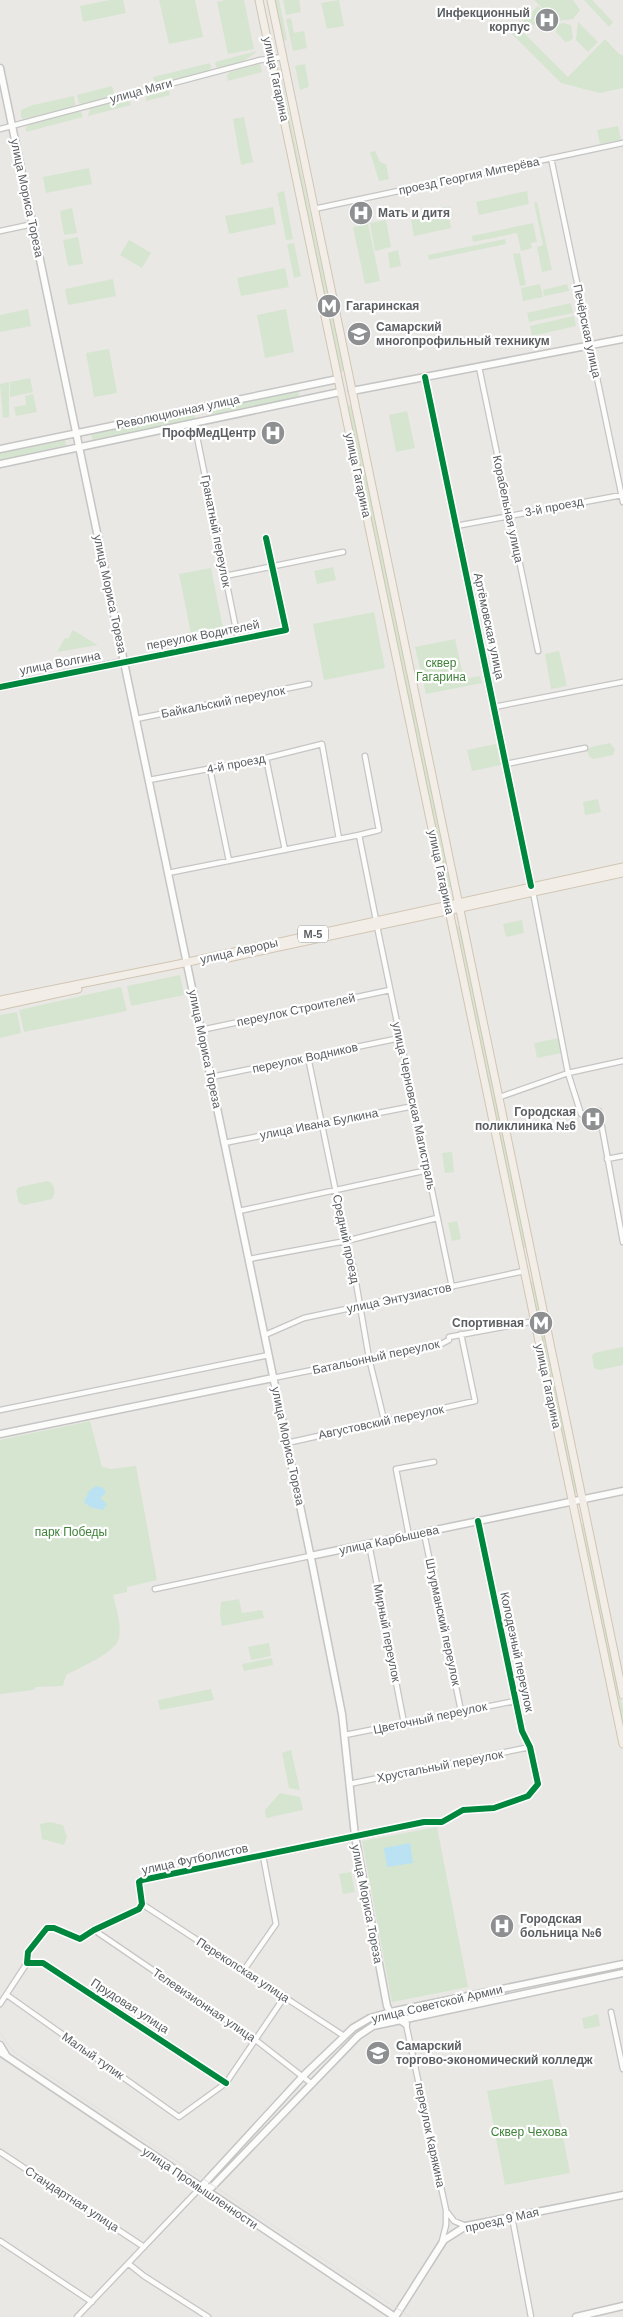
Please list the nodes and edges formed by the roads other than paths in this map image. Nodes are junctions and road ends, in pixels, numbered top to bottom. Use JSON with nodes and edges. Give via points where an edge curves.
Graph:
{"nodes":[{"id":1,"x":259,"y":0,"type":"edge"},
{"id":2,"x":271,"y":0,"type":"edge"},
{"id":3,"x":283,"y":56,"type":"junction"},
{"id":4,"x":271,"y":58,"type":"junction"},
{"id":5,"x":0,"y":68,"type":"edge"},
{"id":6,"x":12,"y":126,"type":"junction"},
{"id":7,"x":0,"y":129,"type":"edge"},
{"id":8,"x":623,"y":143,"type":"edge"},
{"id":9,"x":552,"y":158,"type":"junction"},
{"id":10,"x":314,"y":209,"type":"junction"},
{"id":11,"x":32,"y":224,"type":"junction"},
{"id":12,"x":0,"y":231,"type":"edge"},
{"id":13,"x":623,"y":339,"type":"edge"},
{"id":14,"x":590,"y":345,"type":"junction"},
{"id":15,"x":479,"y":367,"type":"junction"},
{"id":16,"x":425,"y":377,"type":"junction"},
{"id":17,"x":338,"y":379,"type":"junction"},
{"id":18,"x":352,"y":391,"type":"junction"},
{"id":19,"x":340,"y":392,"type":"junction"},
{"id":20,"x":202,"y":407,"type":"junction"},
{"id":21,"x":205,"y":420,"type":"junction"},
{"id":22,"x":194,"y":422,"type":"junction"},
{"id":23,"x":76,"y":433,"type":"junction"},
{"id":24,"x":79,"y":448,"type":"junction"},
{"id":25,"x":0,"y":449,"type":"edge"},
{"id":26,"x":0,"y":464,"type":"edge"},
{"id":27,"x":622,"y":495,"type":"edge"},
{"id":28,"x":623,"y":502,"type":"edge"},
{"id":29,"x":510,"y":516,"type":"junction"},
{"id":30,"x":456,"y":526,"type":"junction"},
{"id":31,"x":266,"y":538,"type":"dead end"},
{"id":32,"x":343,"y":552,"type":"dead end"},
{"id":33,"x":272,"y":568,"type":"junction"},
{"id":34,"x":225,"y":576,"type":"junction"},
{"id":35,"x":238,"y":640,"type":"junction"},
{"id":36,"x":538,"y":651,"type":"dead end"},
{"id":37,"x":124,"y":662,"type":"junction"},
{"id":38,"x":623,"y":682,"type":"edge"},
{"id":39,"x":309,"y":684,"type":"dead end"},
{"id":40,"x":0,"y":687,"type":"edge"},
{"id":41,"x":494,"y":707,"type":"junction"},
{"id":42,"x":136,"y":719,"type":"junction"},
{"id":43,"x":585,"y":748,"type":"dead end"},
{"id":44,"x":365,"y":756,"type":"dead end"},
{"id":45,"x":266,"y":758,"type":"junction"},
{"id":46,"x":506,"y":764,"type":"junction"},
{"id":47,"x":210,"y":768,"type":"junction"},
{"id":48,"x":149,"y":780,"type":"junction"},
{"id":49,"x":359,"y":835,"type":"junction"},
{"id":50,"x":339,"y":839,"type":"junction"},
{"id":51,"x":285,"y":850,"type":"junction"},
{"id":52,"x":230,"y":861,"type":"junction"},
{"id":53,"x":623,"y":867,"type":"edge"},
{"id":54,"x":168,"y":873,"type":"junction"},
{"id":55,"x":623,"y":873,"type":"edge"},
{"id":56,"x":531,"y":886,"type":"junction"},
{"id":57,"x":459,"y":905,"type":"junction"},
{"id":58,"x":448,"y":907,"type":"junction"},
{"id":59,"x":376,"y":923,"type":"junction"},
{"id":60,"x":187,"y":964,"type":"junction"},
{"id":61,"x":390,"y":990,"type":"junction"},
{"id":62,"x":0,"y":1000,"type":"edge"},
{"id":63,"x":0,"y":1006,"type":"edge"},
{"id":64,"x":201,"y":1030,"type":"junction"},
{"id":65,"x":400,"y":1038,"type":"junction"},
{"id":66,"x":308,"y":1057,"type":"junction"},
{"id":67,"x":623,"y":1061,"type":"edge"},
{"id":68,"x":568,"y":1073,"type":"junction"},
{"id":69,"x":211,"y":1078,"type":"junction"},
{"id":70,"x":500,"y":1097,"type":"junction"},
{"id":71,"x":414,"y":1106,"type":"junction"},
{"id":72,"x":322,"y":1123,"type":"junction"},
{"id":73,"x":224,"y":1143,"type":"junction"},
{"id":74,"x":623,"y":1156,"type":"edge"},
{"id":75,"x":607,"y":1159,"type":"junction"},
{"id":76,"x":428,"y":1170,"type":"junction"},
{"id":77,"x":335,"y":1190,"type":"junction"},
{"id":78,"x":239,"y":1211,"type":"junction"},
{"id":79,"x":438,"y":1218,"type":"junction"},
{"id":80,"x":346,"y":1241,"type":"junction"},
{"id":81,"x":623,"y":1242,"type":"edge"},
{"id":82,"x":249,"y":1260,"type":"junction"},
{"id":83,"x":535,"y":1268,"type":"junction"},
{"id":84,"x":524,"y":1271,"type":"junction"},
{"id":85,"x":452,"y":1286,"type":"junction"},
{"id":86,"x":360,"y":1306,"type":"junction"},
{"id":87,"x":535,"y":1321,"type":"junction"},
{"id":88,"x":462,"y":1334,"type":"junction"},
{"id":89,"x":265,"y":1335,"type":"junction"},
{"id":90,"x":269,"y":1355,"type":"junction"},
{"id":91,"x":369,"y":1358,"type":"junction"},
{"id":92,"x":273,"y":1378,"type":"junction"},
{"id":93,"x":0,"y":1410,"type":"edge"},
{"id":94,"x":384,"y":1420,"type":"junction"},
{"id":95,"x":0,"y":1434,"type":"edge"},
{"id":96,"x":287,"y":1443,"type":"junction"},
{"id":97,"x":434,"y":1462,"type":"dead end"},
{"id":98,"x":623,"y":1491,"type":"edge"},
{"id":99,"x":582,"y":1500,"type":"junction"},
{"id":100,"x":572,"y":1502,"type":"junction"},
{"id":101,"x":587,"y":1520,"type":"junction"},
{"id":102,"x":478,"y":1521,"type":"junction"},
{"id":103,"x":577,"y":1522,"type":"junction"},
{"id":104,"x":424,"y":1533,"type":"junction"},
{"id":105,"x":409,"y":1536,"type":"junction"},
{"id":106,"x":369,"y":1544,"type":"junction"},
{"id":107,"x":310,"y":1556,"type":"junction"},
{"id":108,"x":155,"y":1588,"type":"dead end"},
{"id":109,"x":623,"y":1694,"type":"edge"},
{"id":110,"x":515,"y":1701,"type":"junction"},
{"id":111,"x":461,"y":1711,"type":"junction"},
{"id":112,"x":404,"y":1723,"type":"junction"},
{"id":113,"x":345,"y":1735,"type":"junction"},
{"id":114,"x":623,"y":1744,"type":"edge"},
{"id":115,"x":530,"y":1747,"type":"junction"},
{"id":116,"x":350,"y":1784,"type":"junction"},
{"id":117,"x":538,"y":1784,"type":"joint"},
{"id":118,"x":355,"y":1836,"type":"junction"},
{"id":119,"x":263,"y":1856,"type":"junction"},
{"id":120,"x":142,"y":1904,"type":"junction"},
{"id":121,"x":94,"y":1930,"type":"junction"},
{"id":122,"x":27,"y":1962,"type":"junction"},
{"id":123,"x":623,"y":1964,"type":"edge"},
{"id":124,"x":244,"y":1970,"type":"junction"},
{"id":125,"x":623,"y":1973,"type":"edge"},
{"id":126,"x":533,"y":1982,"type":"junction"},
{"id":127,"x":535,"y":1992,"type":"junction"},
{"id":128,"x":7,"y":1995,"type":"junction"},
{"id":129,"x":285,"y":1996,"type":"junction"},
{"id":130,"x":456,"y":1998,"type":"junction"},
{"id":131,"x":0,"y":2004,"type":"edge"},
{"id":132,"x":458,"y":2007,"type":"junction"},
{"id":133,"x":407,"y":2009,"type":"junction"},
{"id":134,"x":388,"y":2011,"type":"junction"},
{"id":135,"x":611,"y":2012,"type":"dead end"},
{"id":136,"x":404,"y":2021,"type":"junction"},
{"id":137,"x":384,"y":2022,"type":"junction"},
{"id":138,"x":344,"y":2036,"type":"junction"},
{"id":139,"x":257,"y":2041,"type":"junction"},
{"id":140,"x":0,"y":2046,"type":"edge"},
{"id":141,"x":0,"y":2052,"type":"edge"},
{"id":142,"x":7,"y":2056,"type":"junction"},
{"id":143,"x":623,"y":2069,"type":"edge"},
{"id":144,"x":303,"y":2076,"type":"junction"},
{"id":145,"x":226,"y":2083,"type":"junction"},
{"id":146,"x":312,"y":2084,"type":"junction"},
{"id":147,"x":276,"y":2104,"type":"junction"},
{"id":148,"x":284,"y":2112,"type":"junction"},
{"id":149,"x":0,"y":2152,"type":"edge"},
{"id":150,"x":215,"y":2183,"type":"junction"},
{"id":151,"x":200,"y":2188,"type":"junction"},
{"id":152,"x":623,"y":2195,"type":"edge"},
{"id":153,"x":217,"y":2200,"type":"junction"},
{"id":154,"x":445,"y":2204,"type":"junction"},
{"id":155,"x":512,"y":2217,"type":"junction"},
{"id":156,"x":466,"y":2226,"type":"junction"},
{"id":157,"x":0,"y":2241,"type":"edge"},
{"id":158,"x":441,"y":2245,"type":"junction"},
{"id":159,"x":144,"y":2247,"type":"junction"},
{"id":160,"x":129,"y":2264,"type":"junction"},
{"id":161,"x":92,"y":2302,"type":"junction"},
{"id":162,"x":623,"y":2306,"type":"edge"},
{"id":163,"x":77,"y":2317,"type":"edge"},
{"id":164,"x":208,"y":2317,"type":"edge"},
{"id":165,"x":395,"y":2317,"type":"edge"},
{"id":166,"x":531,"y":2317,"type":"edge"},
{"id":167,"x":576,"y":2317,"type":"edge"}],
"edges":[{"from":1,"to":4,"type":"main road","name":"улица Гагарина"},
{"from":2,"to":3,"type":"main road","name":"улица Гагарина"},
{"from":3,"to":4,"type":"street","name":"улица Мяги"},
{"from":3,"to":10,"type":"main road","name":"улица Гагарина"},
{"from":4,"to":6,"type":"street","name":"улица Мяги"},
{"from":4,"to":17,"type":"main road","name":"улица Гагарина"},
{"from":5,"to":6,"type":"main road","name":"улица Мориса Тореза"},
{"from":6,"to":7,"type":"street","name":"улица Мяги"},
{"from":6,"to":11,"type":"main road","name":"улица Мориса Тореза"},
{"from":8,"to":9,"type":"street","name":"проезд Георгия Митерёва"},
{"from":9,"to":10,"type":"street","name":"проезд Георгия Митерёва"},
{"from":9,"to":14,"type":"street","name":"Печёрская улица"},
{"from":10,"to":18,"type":"main road","name":"улица Гагарина"},
{"from":11,"to":12,"type":"street"},
{"from":11,"to":23,"type":"main road","name":"улица Мориса Тореза"},
{"from":13,"to":14,"type":"main road","name":"Революционная улица"},
{"from":14,"to":15,"type":"main road","name":"Революционная улица"},
{"from":14,"to":27,"type":"street","name":"Печёрская улица"},
{"from":15,"to":16,"type":"main road","name":"Революционная улица"},
{"from":15,"to":29,"type":"street","name":"Корабельная улица"},
{"from":16,"to":18,"type":"main road","name":"Революционная улица"},
{"from":16,"to":30,"type":"street","name":"Артёмовская улица"},
{"from":17,"to":18,"type":"main road"},
{"from":17,"to":19,"type":"main road","name":"улица Гагарина"},
{"from":17,"to":20,"type":"main road","name":"Революционная улица"},
{"from":18,"to":19,"type":"main road","name":"Революционная улица"},
{"from":18,"to":57,"type":"main road","name":"улица Гагарина"},
{"from":19,"to":21,"type":"main road","name":"Революционная улица"},
{"from":19,"to":58,"type":"main road","name":"улица Гагарина"},
{"from":20,"to":21,"type":"main road"},
{"from":20,"to":23,"type":"main road","name":"Революционная улица"},
{"from":21,"to":22,"type":"main road","name":"Революционная улица"},
{"from":22,"to":24,"type":"main road","name":"Революционная улица"},
{"from":22,"to":34,"type":"street","name":"Гранатный переулок"},
{"from":23,"to":24,"type":"main road","name":"улица Мориса Тореза"},
{"from":23,"to":25,"type":"main road","name":"Революционная улица"},
{"from":24,"to":26,"type":"main road","name":"Революционная улица"},
{"from":24,"to":37,"type":"main road","name":"улица Мориса Тореза"},
{"from":27,"to":28,"type":"street","name":"Печёрская улица"},
{"from":27,"to":29,"type":"street","name":"3-й проезд"},
{"from":29,"to":30,"type":"street","name":"3-й проезд"},
{"from":29,"to":36,"type":"street","name":"Корабельная улица"},
{"from":30,"to":41,"type":"street","name":"Артёмовская улица"},
{"from":31,"to":33,"type":"street"},
{"from":32,"to":33,"type":"street"},
{"from":33,"to":34,"type":"street"},
{"from":33,"to":35,"type":"street","name":"переулок Водителей","via":[[286,630]]},
{"from":34,"to":35,"type":"street","name":"Гранатный переулок"},
{"from":35,"to":37,"type":"street","name":"переулок Водителей"},
{"from":37,"to":40,"type":"main road","name":"улица Волгина"},
{"from":37,"to":42,"type":"main road","name":"улица Мориса Тореза"},
{"from":38,"to":41,"type":"street"},
{"from":39,"to":42,"type":"street","name":"Байкальский переулок"},
{"from":41,"to":46,"type":"street","name":"Артёмовская улица"},
{"from":42,"to":48,"type":"main road","name":"улица Мориса Тореза"},
{"from":43,"to":46,"type":"street"},
{"from":44,"to":49,"type":"street","via":[[379,830]]},
{"from":45,"to":47,"type":"street","name":"4-й проезд"},
{"from":45,"to":50,"type":"street","name":"4-й проезд","via":[[322,744]]},
{"from":45,"to":51,"type":"street"},
{"from":46,"to":56,"type":"street","name":"Артёмовская улица"},
{"from":47,"to":48,"type":"street","name":"4-й проезд"},
{"from":47,"to":52,"type":"street"},
{"from":48,"to":54,"type":"main road","name":"улица Мориса Тореза"},
{"from":49,"to":50,"type":"street"},
{"from":49,"to":59,"type":"street","name":"улица Черновская Магистраль"},
{"from":50,"to":51,"type":"street"},
{"from":51,"to":52,"type":"street"},
{"from":52,"to":54,"type":"street"},
{"from":53,"to":56,"type":"main road","name":"улица Авроры","number":"М-5"},
{"from":54,"to":60,"type":"main road","name":"улица Мориса Тореза"},
{"from":55,"to":56,"type":"main road","name":"улица Авроры","number":"М-5"},
{"from":56,"to":57,"type":"main road","name":"улица Авроры","number":"М-5"},
{"from":56,"to":68,"type":"street","name":"Артёмовская улица"},
{"from":57,"to":58,"type":"main road","name":"улица Авроры","number":"М-5"},
{"from":57,"to":70,"type":"main road","name":"улица Гагарина"},
{"from":58,"to":59,"type":"main road","name":"улица Авроры","number":"М-5"},
{"from":58,"to":84,"type":"main road","name":"улица Гагарина"},
{"from":59,"to":60,"type":"main road","name":"улица Авроры","number":"М-5"},
{"from":59,"to":61,"type":"street","name":"улица Черновская Магистраль"},
{"from":60,"to":62,"type":"main road","name":"улица Авроры","number":"М-5"},
{"from":60,"to":63,"type":"main road","name":"улица Авроры","number":"М-5"},
{"from":60,"to":64,"type":"main road","name":"улица Мориса Тореза"},
{"from":61,"to":64,"type":"street","name":"переулок Строителей"},
{"from":61,"to":65,"type":"street","name":"улица Черновская Магистраль"},
{"from":64,"to":69,"type":"main road","name":"улица Мориса Тореза"},
{"from":65,"to":66,"type":"street","name":"переулок Водников"},
{"from":65,"to":71,"type":"street","name":"улица Черновская Магистраль"},
{"from":66,"to":69,"type":"street","name":"переулок Водников"},
{"from":66,"to":72,"type":"street","name":"Средний проезд"},
{"from":67,"to":68,"type":"street"},
{"from":68,"to":70,"type":"street"},
{"from":68,"to":75,"type":"street","name":"Артёмовская улица","via":[[581,1114],[599,1111]]},
{"from":69,"to":73,"type":"main road","name":"улица Мориса Тореза"},
{"from":70,"to":83,"type":"main road","name":"улица Гагарина"},
{"from":71,"to":72,"type":"street","name":"улица Ивана Булкина"},
{"from":71,"to":76,"type":"street","name":"улица Черновская Магистраль"},
{"from":72,"to":73,"type":"street","name":"улица Ивана Булкина"},
{"from":72,"to":77,"type":"street","name":"Средний проезд"},
{"from":73,"to":78,"type":"main road","name":"улица Мориса Тореза"},
{"from":74,"to":75,"type":"street"},
{"from":75,"to":81,"type":"street"},
{"from":76,"to":77,"type":"street"},
{"from":76,"to":79,"type":"street","name":"улица Черновская Магистраль"},
{"from":77,"to":78,"type":"street"},
{"from":77,"to":80,"type":"street","name":"Средний проезд"},
{"from":78,"to":82,"type":"main road","name":"улица Мориса Тореза"},
{"from":79,"to":80,"type":"street"},
{"from":79,"to":85,"type":"street","name":"улица Черновская Магистраль"},
{"from":80,"to":82,"type":"street"},
{"from":80,"to":86,"type":"street","name":"Средний проезд"},
{"from":82,"to":89,"type":"main road","name":"улица Мориса Тореза"},
{"from":83,"to":84,"type":"main road","name":"улица Энтузиастов"},
{"from":83,"to":99,"type":"main road","name":"улица Гагарина"},
{"from":84,"to":85,"type":"street","name":"улица Энтузиастов"},
{"from":84,"to":87,"type":"main road","name":"улица Гагарина"},
{"from":85,"to":86,"type":"street","name":"улица Энтузиастов"},
{"from":86,"to":89,"type":"street","name":"улица Энтузиастов","via":[[296,1320]]},
{"from":86,"to":91,"type":"street","name":"Средний проезд"},
{"from":87,"to":88,"type":"street","name":"Батальонный переулок"},
{"from":87,"to":100,"type":"main road","name":"улица Гагарина"},
{"from":88,"to":91,"type":"street","name":"Батальонный переулок","via":[[449,1337],[441,1344]]},
{"from":88,"to":94,"type":"street","name":"Августовский переулок","via":[[475,1401]]},
{"from":89,"to":90,"type":"main road","name":"улица Мориса Тореза"},
{"from":90,"to":92,"type":"main road","name":"улица Мориса Тореза"},
{"from":90,"to":93,"type":"street"},
{"from":91,"to":92,"type":"street","name":"Батальонный переулок"},
{"from":91,"to":94,"type":"street","name":"Средний проезд"},
{"from":92,"to":95,"type":"main road"},
{"from":92,"to":96,"type":"main road","name":"улица Мориса Тореза"},
{"from":94,"to":96,"type":"street","name":"Августовский переулок"},
{"from":96,"to":107,"type":"main road","name":"улица Мориса Тореза"},
{"from":97,"to":105,"type":"street","via":[[396,1469]]},
{"from":98,"to":99,"type":"main road","name":"улица Карбышева"},
{"from":99,"to":100,"type":"main road","name":"улица Карбышева"},
{"from":99,"to":101,"type":"main road","name":"улица Гагарина"},
{"from":100,"to":102,"type":"main road","name":"улица Карбышева"},
{"from":100,"to":103,"type":"main road","name":"улица Гагарина"},
{"from":101,"to":103,"type":"main road"},
{"from":101,"to":109,"type":"main road","name":"улица Гагарина"},
{"from":102,"to":104,"type":"main road","name":"улица Карбышева"},
{"from":102,"to":110,"type":"street","name":"Колодезный переулок"},
{"from":103,"to":114,"type":"main road","name":"улица Гагарина"},
{"from":104,"to":105,"type":"main road","name":"улица Карбышева"},
{"from":104,"to":111,"type":"street","name":"Штурманский переулок"},
{"from":105,"to":106,"type":"main road","name":"улица Карбышева"},
{"from":106,"to":107,"type":"main road","name":"улица Карбышева"},
{"from":106,"to":112,"type":"street","name":"Мирный переулок"},
{"from":107,"to":108,"type":"street","name":"улица Карбышева"},
{"from":107,"to":113,"type":"main road","name":"улица Мориса Тореза"},
{"from":110,"to":111,"type":"street","name":"Цветочный переулок"},
{"from":110,"to":115,"type":"street","name":"Колодезный переулок","via":[[522,1733]]},
{"from":111,"to":112,"type":"street","name":"Цветочный переулок"},
{"from":112,"to":113,"type":"street","name":"Цветочный переулок"},
{"from":113,"to":116,"type":"main road","name":"улица Мориса Тореза"},
{"from":115,"to":116,"type":"street","name":"Хрустальный переулок"},
{"from":115,"to":117,"type":"street","name":"Колодезный переулок"},
{"from":116,"to":118,"type":"main road","name":"улица Мориса Тореза"},
{"from":117,"to":118,"type":"street","name":"улица Футболистов","via":[[528,1796],[492,1808],[461,1811],[442,1822],[424,1822]]},
{"from":118,"to":119,"type":"street","name":"улица Футболистов"},
{"from":118,"to":134,"type":"main road","name":"улица Мориса Тореза"},
{"from":119,"to":120,"type":"street","name":"улица Футболистов","via":[[142,1880],[139,1882]]},
{"from":119,"to":124,"type":"street","via":[[276,1924]]},
{"from":120,"to":121,"type":"street","via":[[139,1909]]},
{"from":120,"to":124,"type":"street","name":"Перекопская улица"},
{"from":121,"to":122,"type":"street","via":[[80,1939],[47,1928],[28,1952]]},
{"from":121,"to":139,"type":"street","name":"Телевизионная улица"},
{"from":122,"to":128,"type":"street"},
{"from":122,"to":145,"type":"street","name":"Прудовая улица","via":[[43,1963]]},
{"from":123,"to":126,"type":"main road","name":"улица Советской Армии"},
{"from":124,"to":129,"type":"street","name":"Перекопская улица"},
{"from":125,"to":127,"type":"main road","name":"улица Советской Армии"},
{"from":126,"to":127,"type":"main road"},
{"from":126,"to":130,"type":"main road","name":"улица Советской Армии"},
{"from":127,"to":132,"type":"main road","name":"улица Советской Армии"},
{"from":128,"to":131,"type":"street"},
{"from":128,"to":145,"type":"street","name":"Малый тупик","via":[[179,2117]]},
{"from":129,"to":138,"type":"street","name":"Перекопская улица"},
{"from":129,"to":139,"type":"street"},
{"from":130,"to":132,"type":"main road"},
{"from":130,"to":133,"type":"main road","name":"улица Советской Армии"},
{"from":132,"to":136,"type":"main road","name":"улица Советской Армии"},
{"from":133,"to":134,"type":"main road","name":"улица Советской Армии"},
{"from":133,"to":136,"type":"main road"},
{"from":134,"to":136,"type":"main road"},
{"from":134,"to":137,"type":"main road"},
{"from":134,"to":138,"type":"main road","name":"улица Советской Армии","via":[[363,2022]]},
{"from":135,"to":143,"type":"street"},
{"from":136,"to":137,"type":"main road","name":"улица Советской Армии"},
{"from":136,"to":154,"type":"street","name":"переулок Карякина"},
{"from":137,"to":146,"type":"main road","name":"улица Советской Армии","via":[[358,2036]]},
{"from":138,"to":144,"type":"main road","name":"улица Советской Армии"},
{"from":139,"to":144,"type":"street","name":"Телевизионная улица"},
{"from":139,"to":145,"type":"street"},
{"from":140,"to":142,"type":"main road","name":"улица Промышленности"},
{"from":141,"to":142,"type":"main road","name":"улица Промышленности"},
{"from":142,"to":151,"type":"main road","name":"улица Промышленности"},
{"from":144,"to":146,"type":"street","name":"Телевизионная улица"},
{"from":144,"to":147,"type":"main road","name":"улица Советской Армии"},
{"from":146,"to":148,"type":"main road","name":"улица Советской Армии"},
{"from":147,"to":148,"type":"main road"},
{"from":147,"to":151,"type":"main road","name":"улица Советской Армии"},
{"from":148,"to":150,"type":"main road","name":"улица Советской Армии"},
{"from":149,"to":159,"type":"street","name":"Стандартная улица"},
{"from":150,"to":151,"type":"main road","name":"улица Советской Армии","via":[[212,2187]]},
{"from":150,"to":153,"type":"main road"},
{"from":151,"to":153,"type":"main road","name":"улица Промышленности"},
{"from":151,"to":159,"type":"street","name":"улица Советской Армии"},
{"from":152,"to":155,"type":"main road","name":"проезд 9 Мая"},
{"from":153,"to":165,"type":"main road","name":"улица Промышленности"},
{"from":154,"to":156,"type":"street","via":[[451,2218]]},
{"from":154,"to":158,"type":"street","name":"переулок Карякина","via":[[446,2225]]},
{"from":155,"to":156,"type":"main road","name":"проезд 9 Мая"},
{"from":155,"to":166,"type":"street"},
{"from":156,"to":158,"type":"main road","name":"проезд 9 Мая"},
{"from":157,"to":161,"type":"street"},
{"from":158,"to":165,"type":"main road","name":"проезд 9 Мая"},
{"from":159,"to":160,"type":"street","name":"улица Советской Армии"},
{"from":160,"to":161,"type":"street","name":"улица Советской Армии"},
{"from":160,"to":164,"type":"street"},
{"from":161,"to":163,"type":"street","name":"улица Советской Армии"},
{"from":162,"to":167,"type":"main road"}]}
